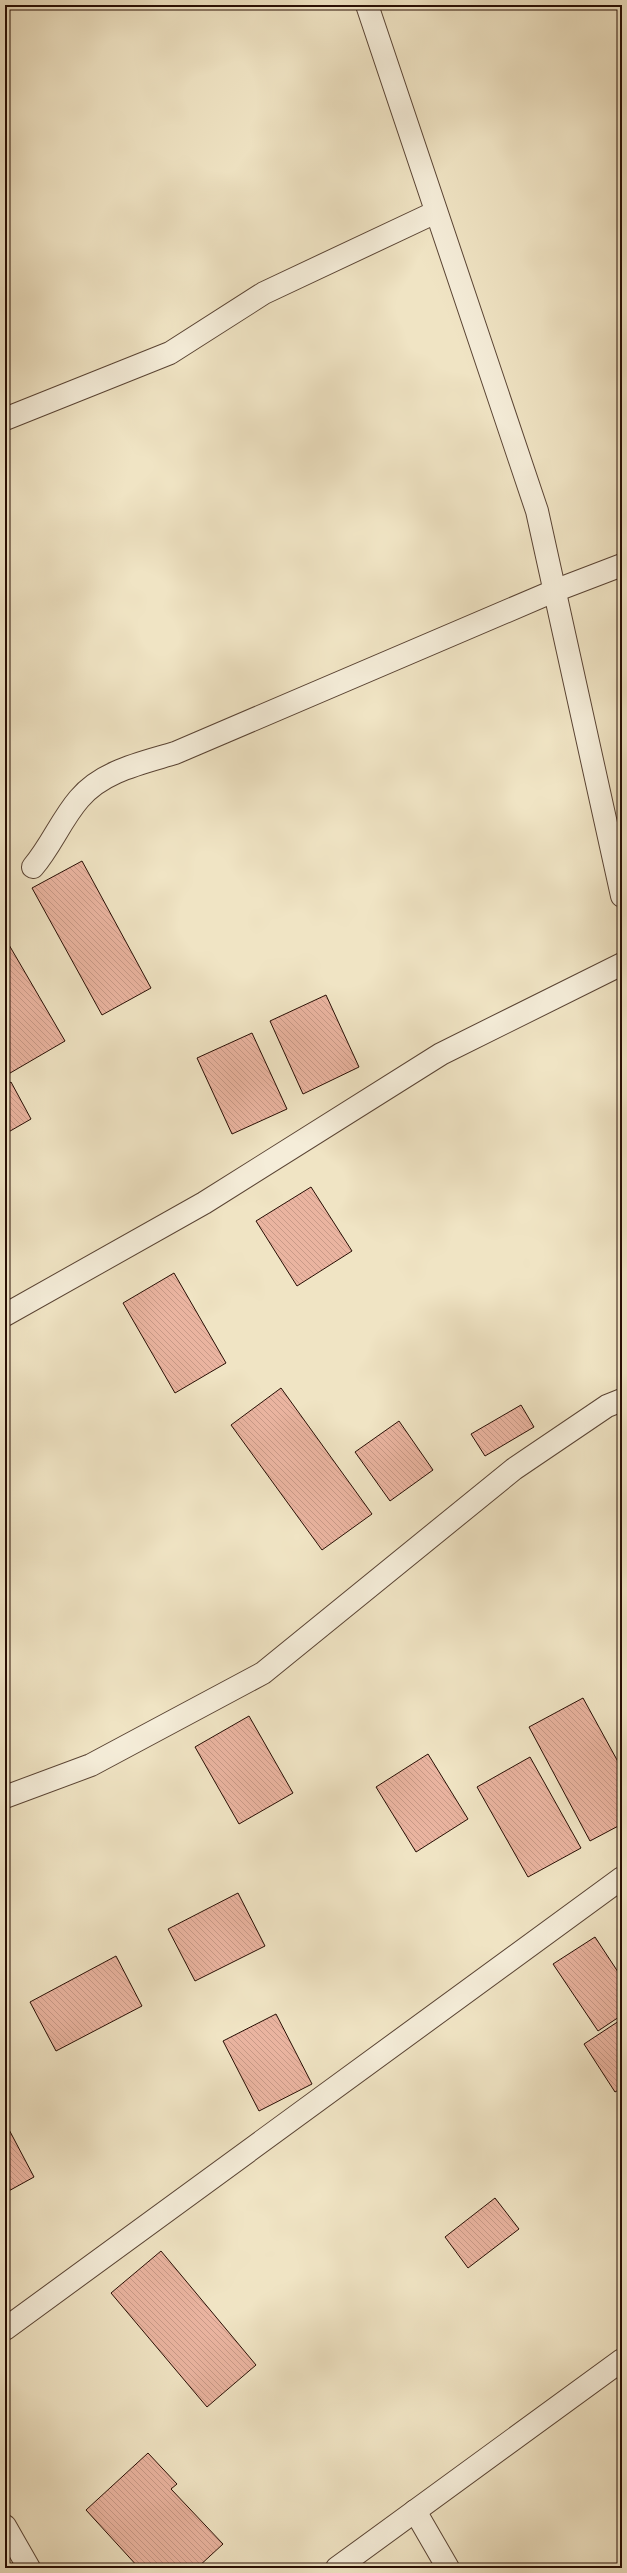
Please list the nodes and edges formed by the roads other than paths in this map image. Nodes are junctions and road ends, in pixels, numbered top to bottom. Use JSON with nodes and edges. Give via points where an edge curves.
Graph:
{"nodes":[{"id":1,"x":366,"y":5,"type":"edge"},
{"id":2,"x":436,"y":212,"type":"junction"},
{"id":3,"x":5,"y":419,"type":"edge"},
{"id":4,"x":622,"y":565,"type":"edge"},
{"id":5,"x":554,"y":591,"type":"junction"},
{"id":6,"x":32,"y":868,"type":"dead end"},
{"id":7,"x":622,"y":896,"type":"edge"},
{"id":8,"x":622,"y":964,"type":"edge"},
{"id":9,"x":5,"y":1315,"type":"edge"},
{"id":10,"x":622,"y":1400,"type":"edge"},
{"id":11,"x":5,"y":1797,"type":"edge"},
{"id":12,"x":622,"y":1878,"type":"edge"},
{"id":13,"x":5,"y":2329,"type":"edge"},
{"id":14,"x":622,"y":2360,"type":"edge"},
{"id":15,"x":415,"y":2510,"type":"junction"},
{"id":16,"x":5,"y":2526,"type":"edge"},
{"id":17,"x":29,"y":2568,"type":"edge"},
{"id":18,"x":337,"y":2568,"type":"edge"},
{"id":19,"x":448,"y":2568,"type":"edge"}],
"edges":[{"from":1,"to":2,"type":"street"},
{"from":2,"to":3,"type":"street","via":[[264,293],[170,353]]},
{"from":2,"to":5,"type":"street","via":[[537,511]]},
{"from":4,"to":5,"type":"street"},
{"from":5,"to":6,"type":"street","via":[[174,753],[126,768],[100,780],[79,799],[46,852]]},
{"from":5,"to":7,"type":"street"},
{"from":8,"to":9,"type":"street","via":[[441,1054],[204,1203]]},
{"from":10,"to":11,"type":"street","via":[[607,1406],[514,1469],[263,1673],[91,1765]]},
{"from":12,"to":13,"type":"street"},
{"from":14,"to":15,"type":"street"},
{"from":15,"to":18,"type":"street"},
{"from":15,"to":19,"type":"street"},
{"from":16,"to":17,"type":"street"}]}
